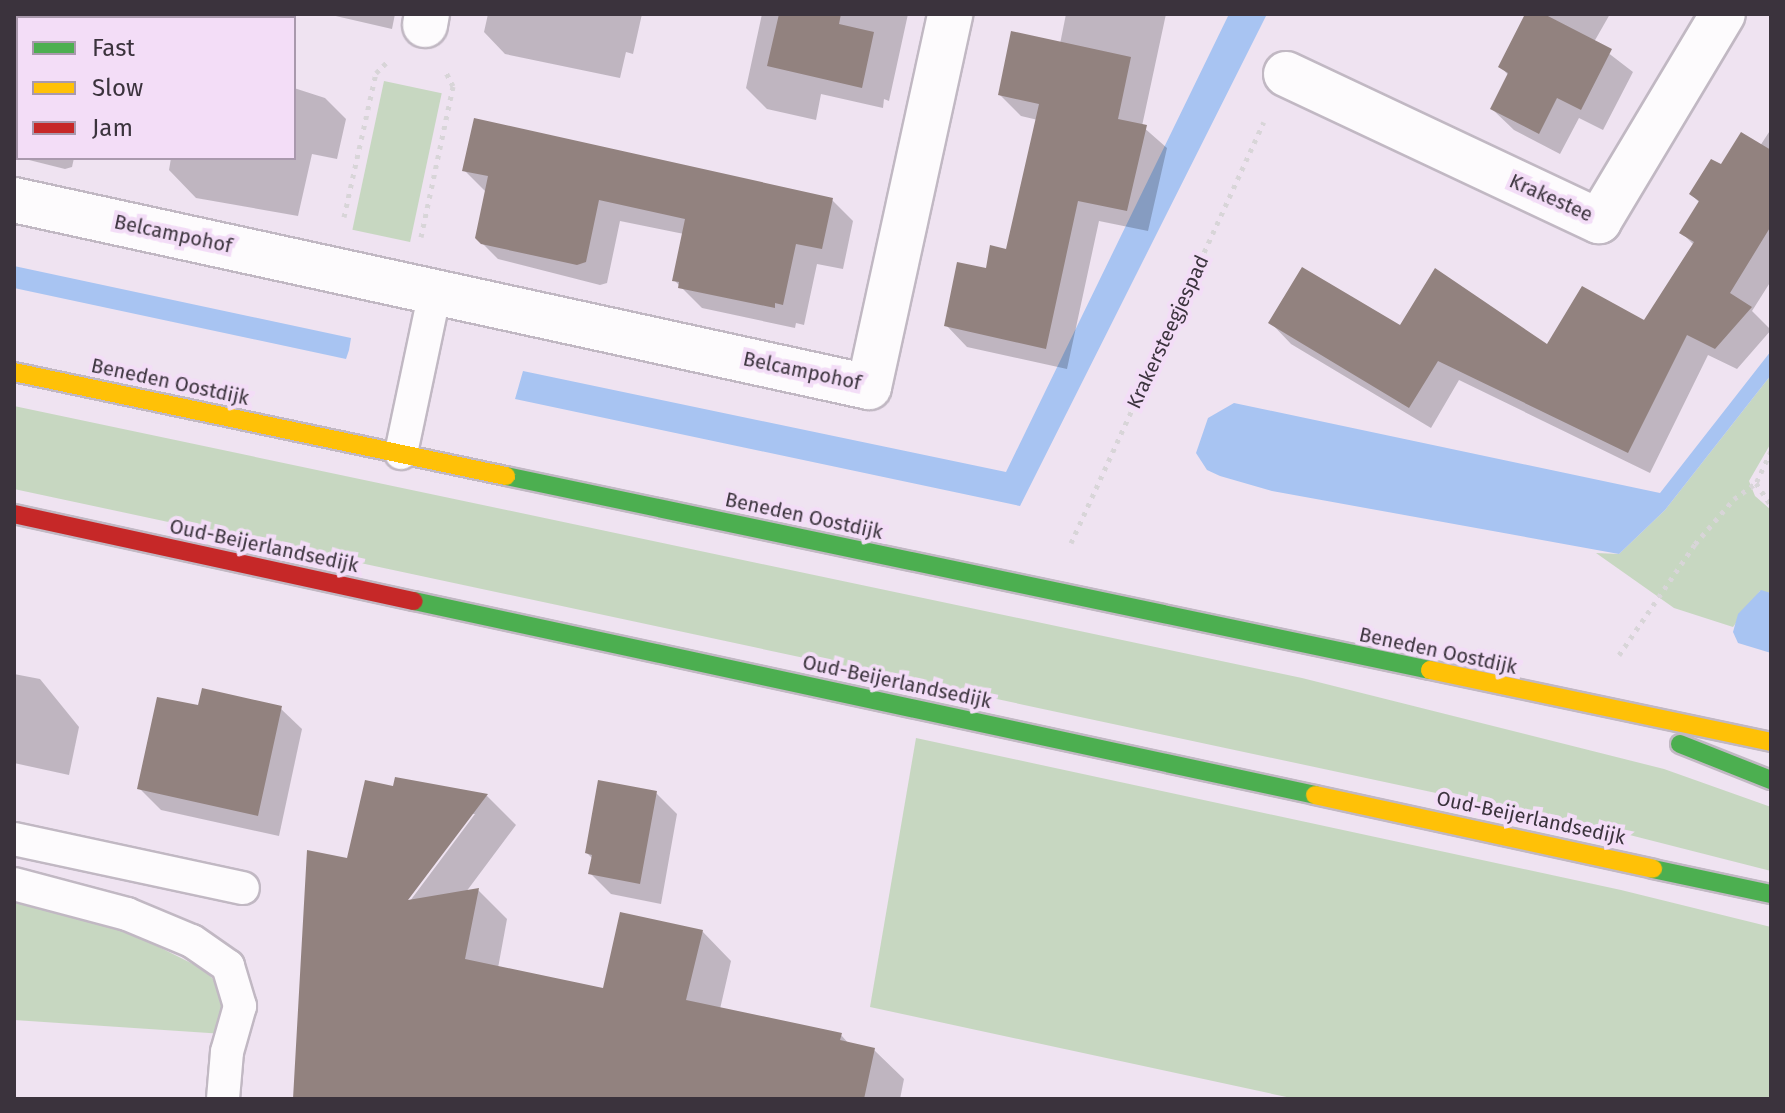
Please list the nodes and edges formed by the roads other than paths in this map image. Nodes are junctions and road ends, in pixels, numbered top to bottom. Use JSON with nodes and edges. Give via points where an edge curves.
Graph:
{"nodes":[{"id":1,"x":950,"y":14,"type":"edge"},
{"id":2,"x":1723,"y":14,"type":"edge"},
{"id":3,"x":1286,"y":74,"type":"road end"},
{"id":4,"x":14,"y":200,"type":"edge"},
{"id":5,"x":423,"y":289,"type":"junction"},
{"id":6,"x":14,"y":372,"type":"edge"},
{"id":7,"x":401,"y":453,"type":"junction"},
{"id":8,"x":14,"y":514,"type":"edge"},
{"id":9,"x":1585,"y":706,"type":"junction"},
{"id":10,"x":1771,"y":742,"type":"edge"},
{"id":11,"x":1771,"y":780,"type":"edge"},
{"id":12,"x":14,"y":839,"type":"edge"},
{"id":13,"x":14,"y":884,"type":"edge"},
{"id":14,"x":243,"y":888,"type":"dead end"},
{"id":15,"x":1771,"y":894,"type":"edge"},
{"id":16,"x":223,"y":1099,"type":"edge"}],
"edges":[{"from":1,"to":5,"type":"street","name":"Belcampohof","via":[[869,387]]},
{"from":2,"to":3,"type":"street","name":"Krakestee","via":[[1599,221]]},
{"from":4,"to":5,"type":"street","name":"Belcampohof"},
{"from":5,"to":7,"type":"lane"},
{"from":6,"to":7,"type":"main road","name":"Beneden Oostdijk"},
{"from":7,"to":9,"type":"main road","name":"Beneden Oostdijk"},
{"from":8,"to":15,"type":"main road","name":"Oud-Beijerlandsedijk"},
{"from":9,"to":10,"type":"main road","name":"Beneden Oostdijk"},
{"from":9,"to":11,"type":"main road","name":"Beneden Oostdijk"},
{"from":12,"to":14,"type":"lane"},
{"from":13,"to":16,"type":"lane","via":[[127,914],[192,941],[228,966],[240,1006],[227,1052]]}]}
